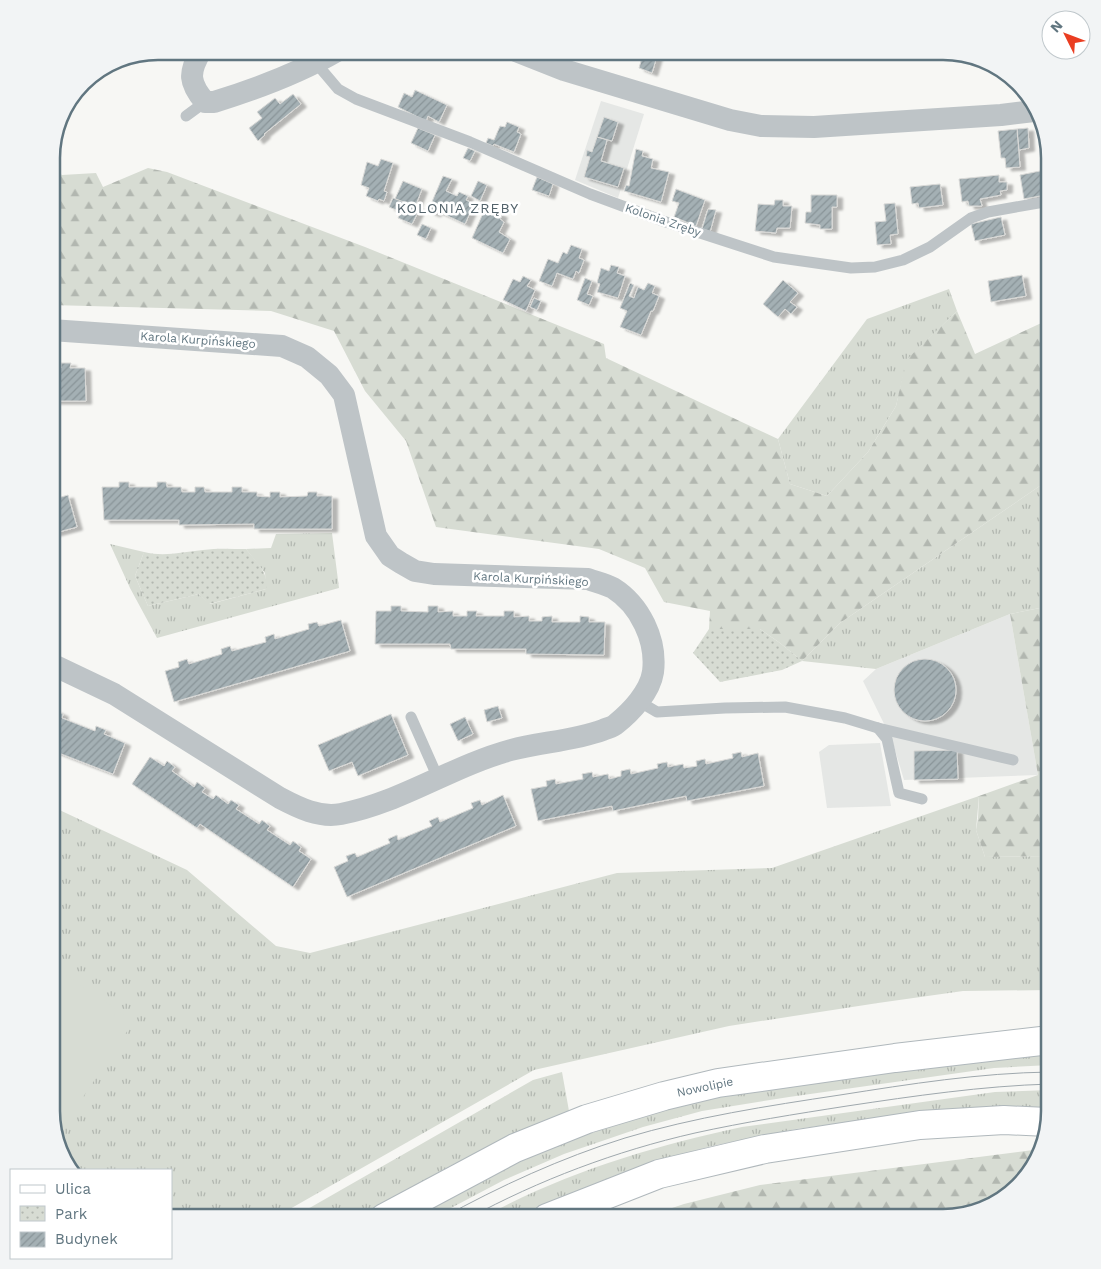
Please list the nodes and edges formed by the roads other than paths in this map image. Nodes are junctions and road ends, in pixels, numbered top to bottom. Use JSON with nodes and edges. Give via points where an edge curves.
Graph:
{"nodes":[{"id":1,"x":197,"y":60,"type":"edge"},
{"id":2,"x":321,"y":60,"type":"edge"},
{"id":3,"x":539,"y":60,"type":"edge"},
{"id":4,"x":316,"y":63,"type":"junction"},
{"id":5,"x":205,"y":102,"type":"junction"},
{"id":6,"x":1029,"y":112,"type":"edge"},
{"id":7,"x":186,"y":116,"type":"dead end"},
{"id":8,"x":1041,"y":203,"type":"edge"},
{"id":9,"x":60,"y":331,"type":"edge"},
{"id":10,"x":60,"y":668,"type":"edge"},
{"id":11,"x":640,"y":702,"type":"junction"},
{"id":12,"x":411,"y":717,"type":"dead end"},
{"id":13,"x":878,"y":728,"type":"junction"},
{"id":14,"x":1013,"y":760,"type":"dead end"},
{"id":15,"x":438,"y":778,"type":"junction"},
{"id":16,"x":922,"y":799,"type":"dead end"},
{"id":17,"x":1041,"y":1041,"type":"edge"},
{"id":18,"x":1040,"y":1122,"type":"edge"},
{"id":19,"x":401,"y":1209,"type":"edge"},
{"id":20,"x":570,"y":1209,"type":"edge"}],
"edges":[{"from":1,"to":5,"type":"street","via":[[192,70],[192,82]]},
{"from":2,"to":4,"type":"street"},
{"from":3,"to":6,"type":"street","via":[[730,120],[761,126],[814,127]]},
{"from":4,"to":5,"type":"street","via":[[221,100]]},
{"from":4,"to":8,"type":"lane","name":"Kolonia Zręby","via":[[338,89],[356,99],[470,142],[590,194],[774,257],[851,268],[875,267],[903,260],[930,247],[970,218]]},
{"from":5,"to":7,"type":"lane"},
{"from":9,"to":11,"type":"street","name":"Karola Kurpińskiego","via":[[282,346],[307,357],[330,375],[344,395],[376,536],[390,556],[415,571],[434,574],[588,579],[611,587],[635,609],[651,641],[653,674]]},
{"from":10,"to":15,"type":"street","name":"Karola Kurpińskiego","via":[[114,694],[280,798],[322,815],[378,804]]},
{"from":11,"to":13,"type":"lane","via":[[657,712],[785,708],[845,718]]},
{"from":11,"to":15,"type":"street","name":"Karola Kurpińskiego","via":[[615,725],[588,736],[512,750]]},
{"from":12,"to":15,"type":"lane"},
{"from":13,"to":14,"type":"lane"},
{"from":13,"to":16,"type":"lane","via":[[887,739],[899,793]]},
{"from":17,"to":19,"type":"main road","name":"Nowolipie","via":[[718,1082],[664,1096],[588,1119],[515,1148]]},
{"from":18,"to":20,"type":"main road","via":[[1004,1120],[920,1126],[765,1149],[659,1174]]}]}
